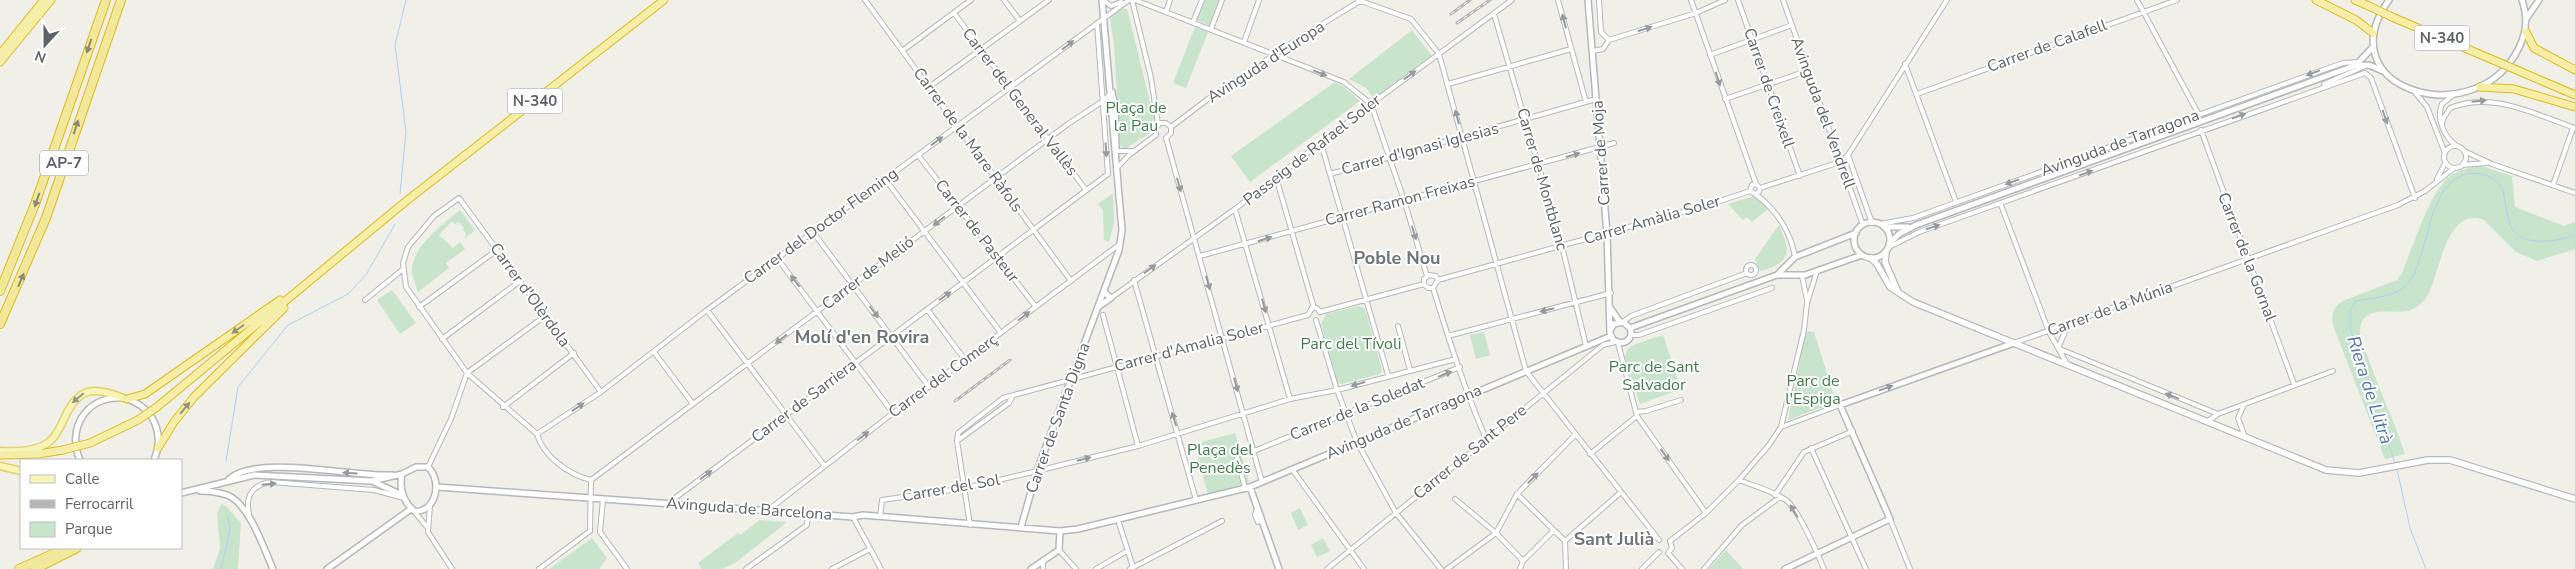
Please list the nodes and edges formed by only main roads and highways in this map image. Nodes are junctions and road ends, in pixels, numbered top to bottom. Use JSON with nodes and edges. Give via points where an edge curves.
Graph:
{"nodes":[{"id":1,"x":44,"y":0,"type":"edge"},
{"id":2,"x":51,"y":0,"type":"edge"},
{"id":3,"x":106,"y":0,"type":"edge"},
{"id":4,"x":121,"y":0,"type":"edge"},
{"id":5,"x":664,"y":0,"type":"edge"},
{"id":6,"x":2316,"y":0,"type":"edge"},
{"id":7,"x":2355,"y":0,"type":"edge"},
{"id":8,"x":2526,"y":32,"type":"road end"},
{"id":9,"x":2373,"y":33,"type":"road end"},
{"id":10,"x":0,"y":54,"type":"edge"},
{"id":11,"x":0,"y":62,"type":"edge"},
{"id":12,"x":2575,"y":70,"type":"edge"},
{"id":13,"x":2480,"y":87,"type":"road end"},
{"id":14,"x":2575,"y":95,"type":"edge"},
{"id":15,"x":2575,"y":107,"type":"edge"},
{"id":16,"x":1888,"y":247,"type":"road end"},
{"id":17,"x":1871,"y":258,"type":"road end"},
{"id":18,"x":321,"y":271,"type":"junction"},
{"id":19,"x":0,"y":291,"type":"edge"},
{"id":20,"x":1901,"y":295,"type":"junction"},
{"id":21,"x":0,"y":324,"type":"edge"},
{"id":22,"x":125,"y":399,"type":"joint"},
{"id":23,"x":0,"y":451,"type":"edge"},
{"id":24,"x":157,"y":451,"type":"road end"},
{"id":25,"x":0,"y":455,"type":"edge"},
{"id":26,"x":0,"y":466,"type":"edge"},
{"id":27,"x":20,"y":471,"type":"edge"},
{"id":28,"x":2575,"y":499,"type":"edge"},
{"id":29,"x":64,"y":549,"type":"edge"},
{"id":30,"x":75,"y":549,"type":"edge"},
{"id":31,"x":19,"y":569,"type":"edge"},
{"id":32,"x":34,"y":569,"type":"edge"}],
"edges":[{"from":1,"to":10,"type":"highway"},
{"from":2,"to":11,"type":"highway"},
{"from":3,"to":19,"type":"highway","number":"AP-7","one_way":true,"via":[[35,204]]},
{"from":21,"to":4,"type":"highway","number":"AP-7","one_way":true,"via":[[42,226]]},
{"from":5,"to":18,"type":"highway","number":"N-340"},
{"from":6,"to":9,"type":"highway","via":[[2356,20]]},
{"from":7,"to":14,"type":"highway","number":"N-340","bridge":true},
{"from":8,"to":12,"type":"highway","via":[[2534,48]]},
{"from":13,"to":15,"type":"highway","via":[[2514,89]]},
{"from":16,"to":20,"type":"main road","via":[[1885,262]]},
{"from":17,"to":20,"type":"main road","via":[[1886,282]]},
{"from":18,"to":22,"type":"highway","one_way":true,"via":[[146,394]]},
{"from":24,"to":18,"type":"highway","one_way":true,"via":[[194,397]]},
{"from":18,"to":25,"type":"highway","number":"N-340","bridge":true,"via":[[138,420],[90,443],[63,450]]},
{"from":20,"to":28,"type":"main road","via":[[2326,470],[2359,473],[2403,463],[2450,460]]},
{"from":22,"to":23,"type":"main road","one_way":true,"via":[[99,390],[84,393],[72,404],[49,442],[25,450]]},
{"from":26,"to":27,"type":"main road"},
{"from":29,"to":31,"type":"highway"},
{"from":30,"to":32,"type":"highway"}]}
